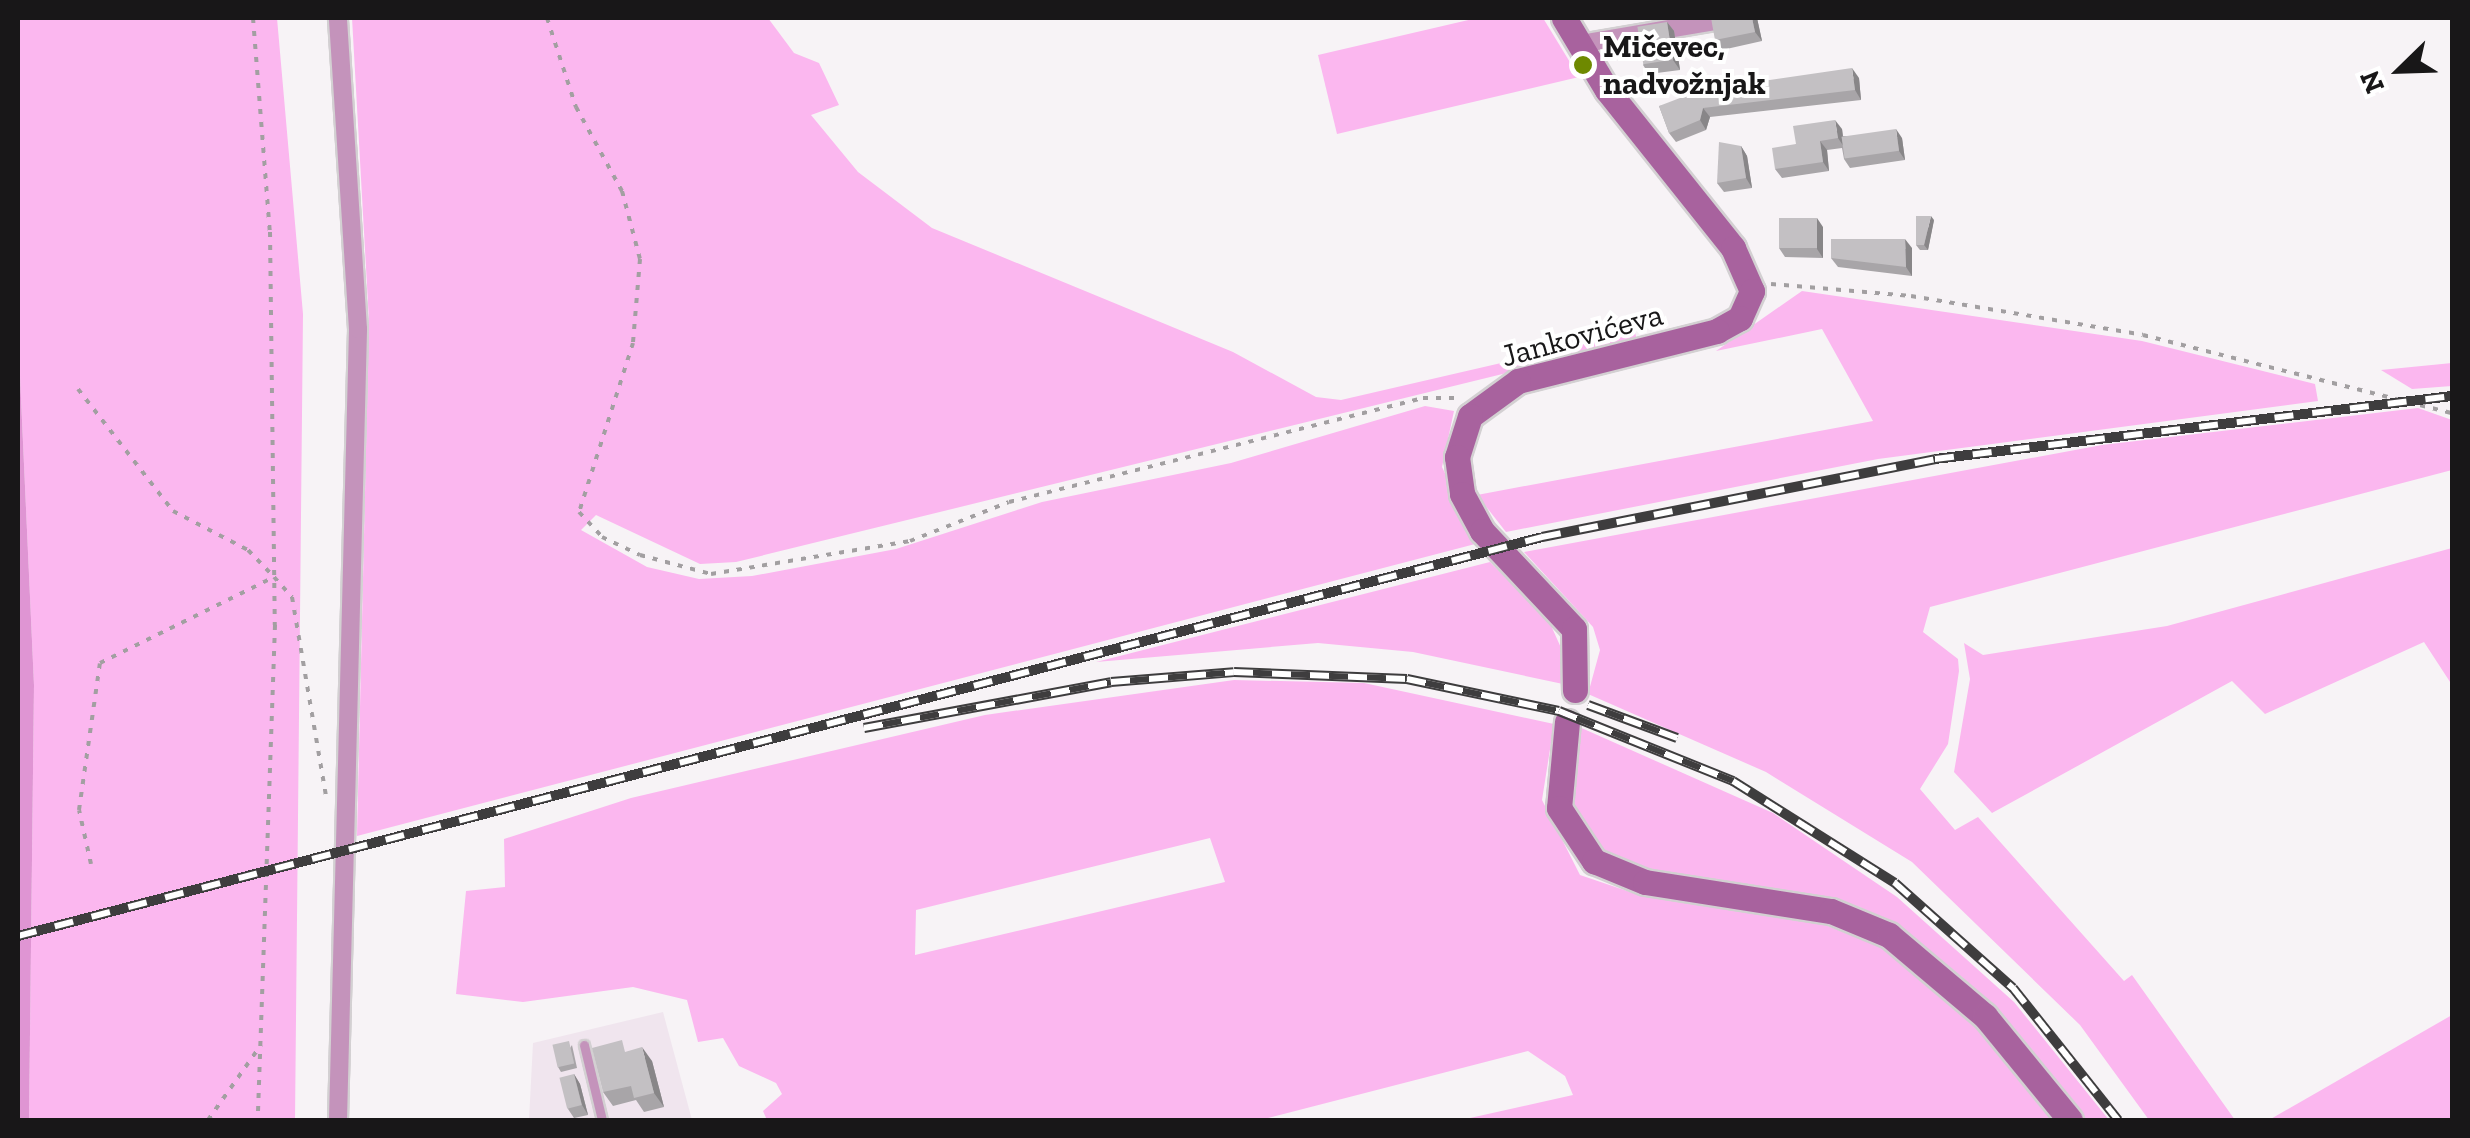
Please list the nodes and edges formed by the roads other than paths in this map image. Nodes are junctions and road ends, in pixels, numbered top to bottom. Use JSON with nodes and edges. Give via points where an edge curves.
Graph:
{"nodes":[{"id":1,"x":338,"y":18,"type":"edge"},
{"id":2,"x":1564,"y":18,"type":"edge"},
{"id":3,"x":1734,"y":18,"type":"edge"},
{"id":4,"x":1580,"y":44,"type":"junction"},
{"id":5,"x":1574,"y":690,"type":"dead end"},
{"id":6,"x":1567,"y":722,"type":"dead end"},
{"id":7,"x":584,"y":1045,"type":"dead end"},
{"id":8,"x":338,"y":1120,"type":"edge"},
{"id":9,"x":602,"y":1120,"type":"edge"},
{"id":10,"x":2070,"y":1120,"type":"edge"}],
"edges":[{"from":1,"to":8,"type":"street","via":[[358,328]]},
{"from":2,"to":4,"type":"main road"},
{"from":3,"to":4,"type":"street"},
{"from":4,"to":5,"type":"main road","name":"Jankovićeva","via":[[1750,283],[1748,308],[1717,331],[1518,381],[1482,399],[1456,469],[1482,531],[1574,629]]},
{"from":6,"to":10,"type":"main road","via":[[1559,808],[1594,861],[1646,882],[1831,912],[1888,935],[1984,1016]]},
{"from":7,"to":9,"type":"lane"}]}
